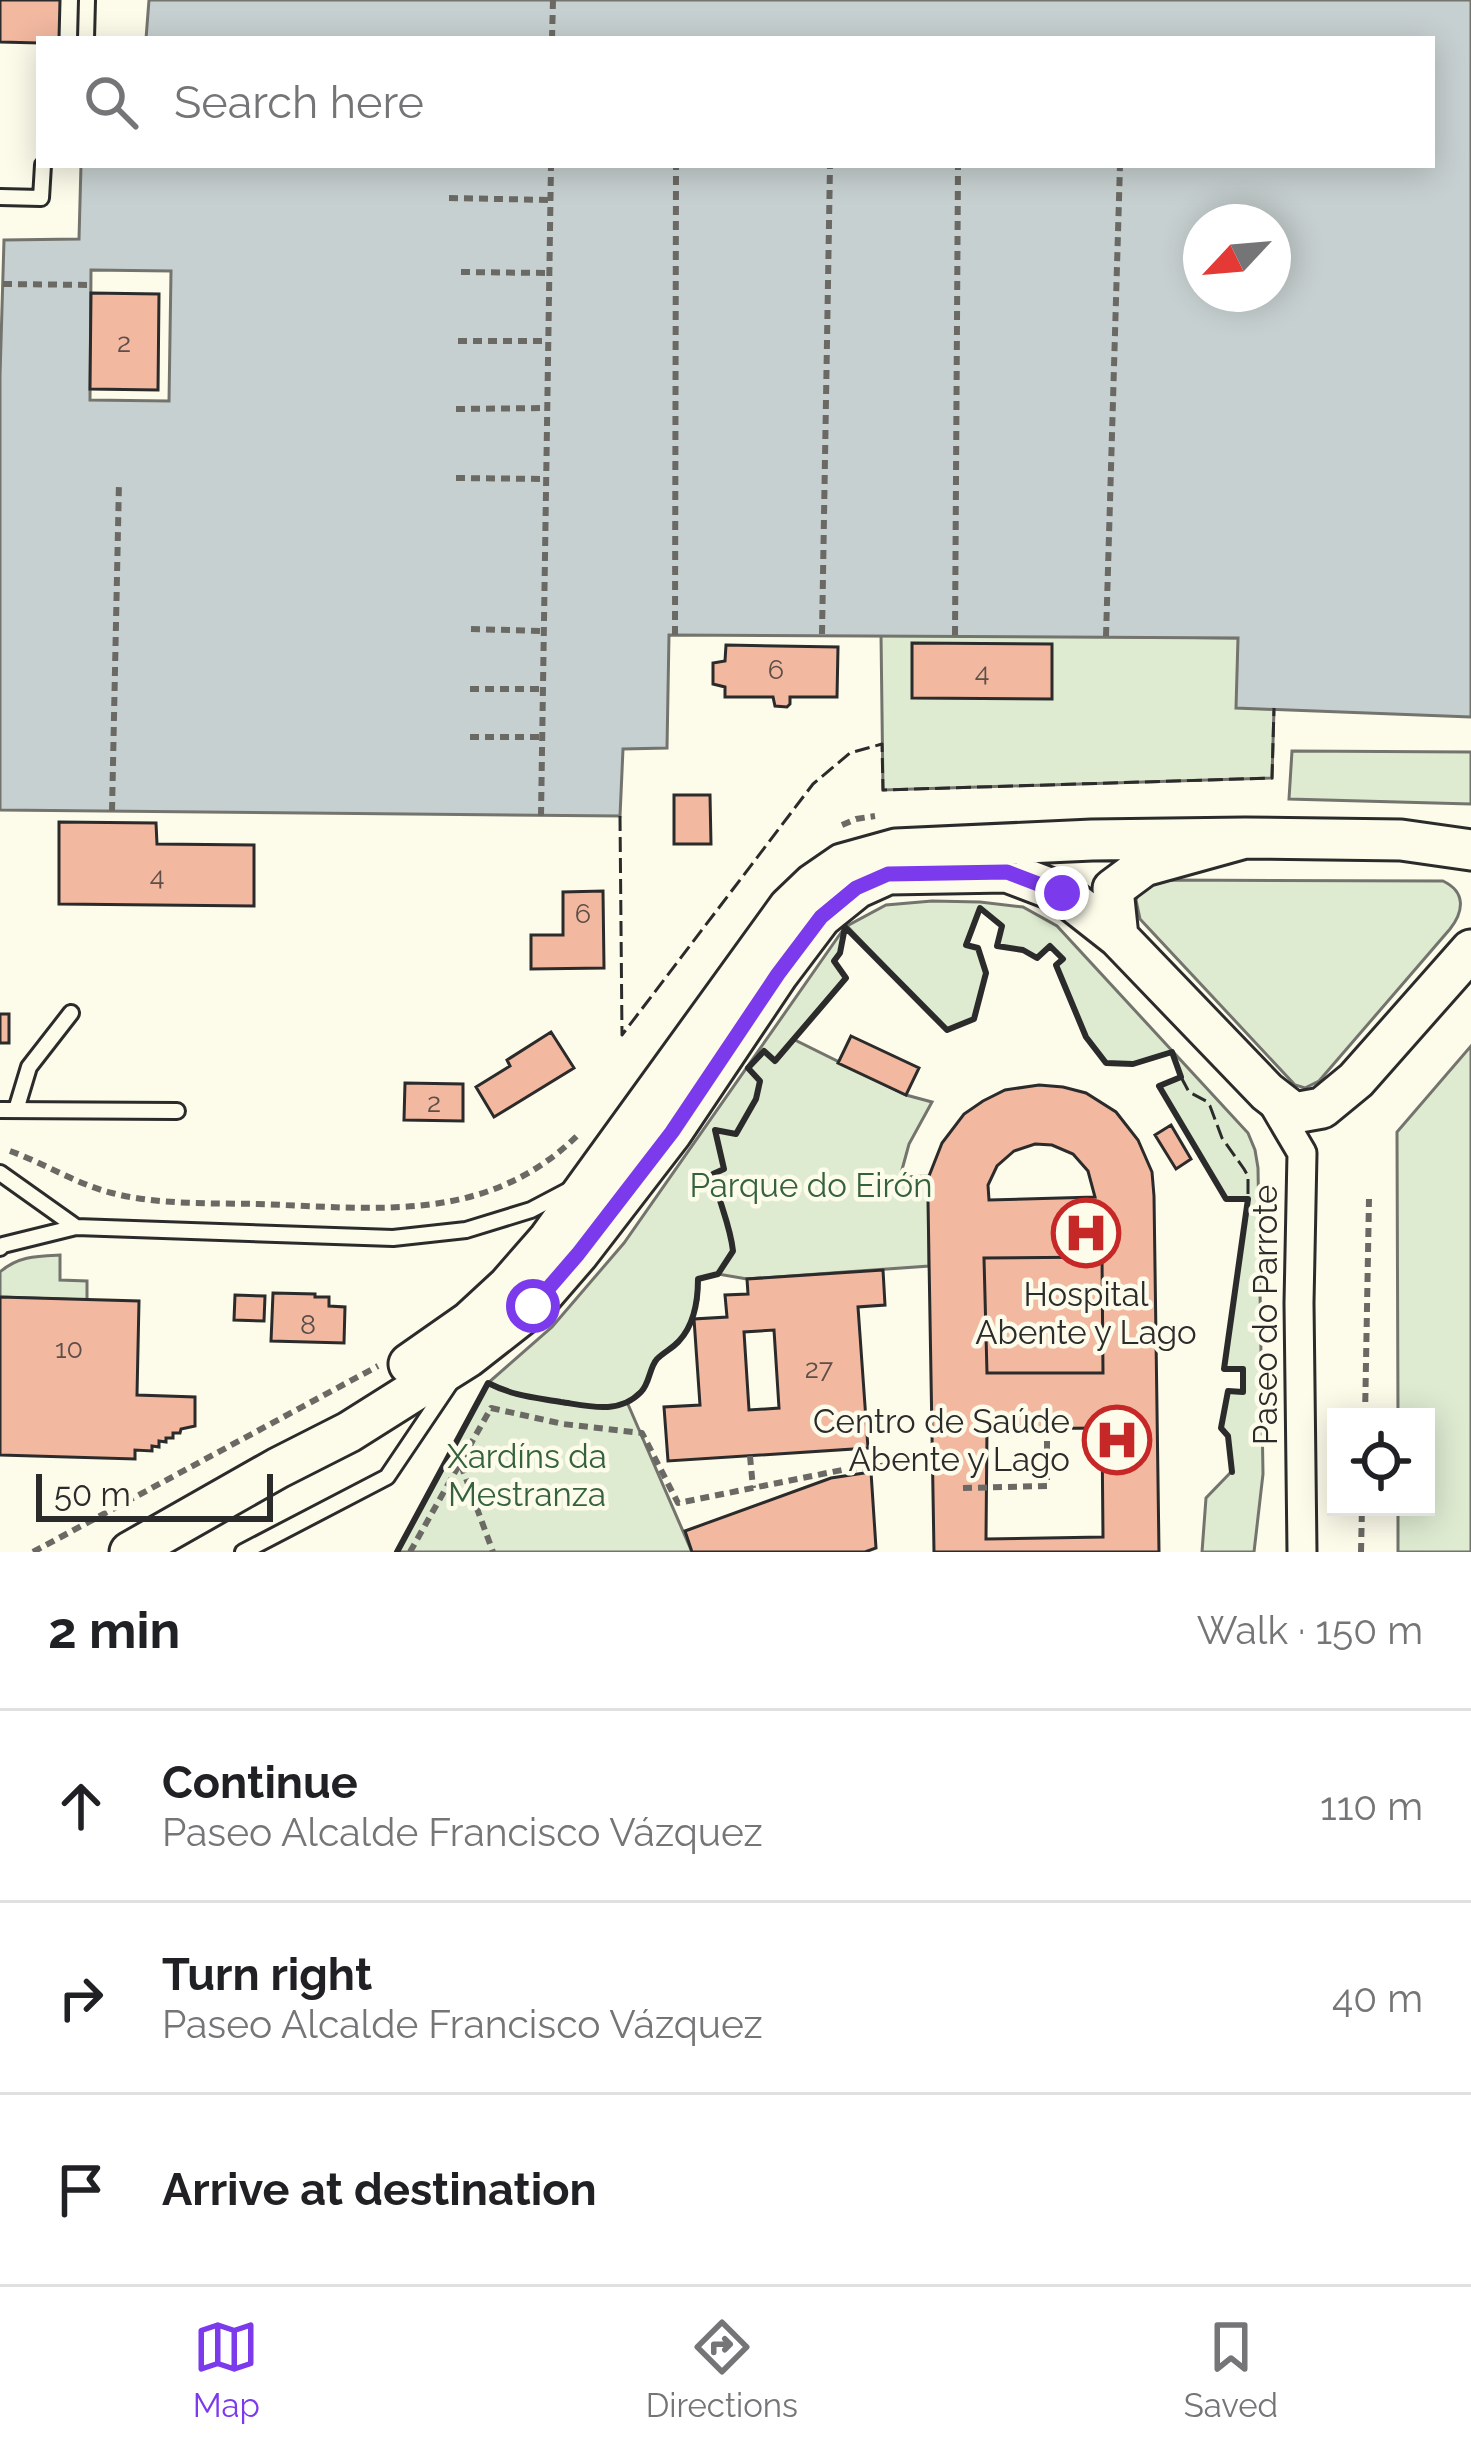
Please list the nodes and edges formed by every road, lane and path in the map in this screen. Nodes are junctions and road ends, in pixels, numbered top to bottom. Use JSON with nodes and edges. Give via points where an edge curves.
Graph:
{"nodes":[{"id":1,"x":87,"y":0,"type":"edge"},
{"id":2,"x":553,"y":0,"type":"edge"},
{"id":3,"x":86,"y":36,"type":"edge"},
{"id":4,"x":552,"y":36,"type":"edge"},
{"id":5,"x":43,"y":168,"type":"edge"},
{"id":6,"x":550,"y":168,"type":"edge"},
{"id":7,"x":676,"y":168,"type":"edge"},
{"id":8,"x":830,"y":168,"type":"edge"},
{"id":9,"x":958,"y":168,"type":"edge"},
{"id":10,"x":1120,"y":168,"type":"edge"},
{"id":11,"x":0,"y":197,"type":"edge"},
{"id":12,"x":449,"y":197,"type":"dead end"},
{"id":13,"x":550,"y":200,"type":"junction"},
{"id":14,"x":461,"y":272,"type":"dead end"},
{"id":15,"x":549,"y":273,"type":"junction"},
{"id":16,"x":3,"y":284,"type":"dead end"},
{"id":17,"x":91,"y":285,"type":"dead end"},
{"id":18,"x":458,"y":341,"type":"dead end"},
{"id":19,"x":548,"y":341,"type":"junction"},
{"id":20,"x":547,"y":408,"type":"junction"},
{"id":21,"x":456,"y":409,"type":"dead end"},
{"id":22,"x":456,"y":478,"type":"dead end"},
{"id":23,"x":546,"y":479,"type":"junction"},
{"id":24,"x":119,"y":482,"type":"dead end"},
{"id":25,"x":471,"y":629,"type":"dead end"},
{"id":26,"x":544,"y":631,"type":"junction"},
{"id":27,"x":822,"y":634,"type":"dead end"},
{"id":28,"x":675,"y":635,"type":"dead end"},
{"id":29,"x":955,"y":635,"type":"dead end"},
{"id":30,"x":1106,"y":636,"type":"dead end"},
{"id":31,"x":470,"y":688,"type":"dead end"},
{"id":32,"x":543,"y":689,"type":"junction"},
{"id":33,"x":470,"y":736,"type":"dead end"},
{"id":34,"x":543,"y":737,"type":"junction"},
{"id":35,"x":112,"y":811,"type":"dead end"},
{"id":36,"x":541,"y":816,"type":"dead end"},
{"id":37,"x":1245,"y":838,"type":"junction"},
{"id":38,"x":1462,"y":855,"type":"edge"},
{"id":39,"x":1118,"y":937,"type":"junction"},
{"id":40,"x":1470,"y":950,"type":"edge"},
{"id":41,"x":71,"y":1013,"type":"dead end"},
{"id":42,"x":1356,"y":1080,"type":"junction"},
{"id":43,"x":1267,"y":1092,"type":"junction"},
{"id":44,"x":8,"y":1110,"type":"edge"},
{"id":45,"x":177,"y":1111,"type":"dead end"},
{"id":46,"x":1301,"y":1153,"type":"junction"},
{"id":47,"x":598,"y":1170,"type":"junction"},
{"id":48,"x":0,"y":1173,"type":"edge"},
{"id":49,"x":1370,"y":1199,"type":"dead end"},
{"id":50,"x":76,"y":1227,"type":"junction"},
{"id":51,"x":0,"y":1248,"type":"edge"},
{"id":52,"x":468,"y":1357,"type":"junction"},
{"id":53,"x":403,"y":1372,"type":"junction"},
{"id":54,"x":1365,"y":1408,"type":"edge"},
{"id":55,"x":1047,"y":1429,"type":"dead end"},
{"id":56,"x":750,"y":1456,"type":"dead end"},
{"id":57,"x":460,"y":1463,"type":"junction"},
{"id":58,"x":904,"y":1464,"type":"dead end"},
{"id":59,"x":1302,"y":1477,"type":"junction"},
{"id":60,"x":754,"y":1489,"type":"junction"},
{"id":61,"x":963,"y":1489,"type":"dead end"},
{"id":62,"x":1362,"y":1516,"type":"edge"},
{"id":63,"x":33,"y":1552,"type":"edge"},
{"id":64,"x":130,"y":1552,"type":"edge"},
{"id":65,"x":243,"y":1552,"type":"edge"},
{"id":66,"x":410,"y":1552,"type":"edge"},
{"id":67,"x":493,"y":1552,"type":"edge"},
{"id":68,"x":1283,"y":1552,"type":"edge"},
{"id":69,"x":1302,"y":1552,"type":"edge"},
{"id":70,"x":1361,"y":1552,"type":"edge"}],
"edges":[{"from":1,"to":3,"type":"lane"},
{"from":2,"to":4,"type":"path"},
{"from":5,"to":11,"type":"lane","via":[[41,198]]},
{"from":6,"to":13,"type":"path"},
{"from":7,"to":28,"type":"path"},
{"from":8,"to":27,"type":"path"},
{"from":9,"to":29,"type":"path"},
{"from":10,"to":30,"type":"path"},
{"from":12,"to":13,"type":"path"},
{"from":13,"to":15,"type":"path"},
{"from":14,"to":15,"type":"path"},
{"from":15,"to":19,"type":"path"},
{"from":16,"to":17,"type":"path"},
{"from":18,"to":19,"type":"path"},
{"from":19,"to":20,"type":"path"},
{"from":20,"to":21,"type":"path"},
{"from":20,"to":23,"type":"path"},
{"from":22,"to":23,"type":"path"},
{"from":23,"to":26,"type":"path"},
{"from":24,"to":35,"type":"path"},
{"from":25,"to":26,"type":"path"},
{"from":26,"to":32,"type":"path"},
{"from":31,"to":32,"type":"path"},
{"from":32,"to":34,"type":"path"},
{"from":33,"to":34,"type":"path"},
{"from":34,"to":36,"type":"path"},
{"from":37,"to":38,"type":"main road","via":[[1400,840]]},
{"from":37,"to":39,"type":"main road","via":[[1144,866],[1113,889]]},
{"from":37,"to":47,"type":"main road","via":[[896,849],[842,865],[789,907]]},
{"from":39,"to":43,"type":"main road"},
{"from":39,"to":52,"type":"main road","via":[[1062,893],[1007,872],[888,874],[856,888],[821,917],[578,1254],[533,1306]]},
{"from":40,"to":42,"type":"main road"},
{"from":41,"to":44,"type":"lane"},
{"from":42,"to":43,"type":"main road","via":[[1322,1108],[1294,1113]]},
{"from":42,"to":46,"type":"street","name":"Paseo do Parrote"},
{"from":43,"to":46,"type":"street","name":"Paseo do Parrote"},
{"from":44,"to":45,"type":"lane"},
{"from":46,"to":59,"type":"street","name":"Paseo do Parrote"},
{"from":47,"to":50,"type":"lane","via":[[531,1210],[448,1232],[393,1238]]},
{"from":47,"to":53,"type":"main road","via":[[508,1286]]},
{"from":48,"to":50,"type":"lane"},
{"from":49,"to":54,"type":"path"},
{"from":50,"to":51,"type":"lane"},
{"from":52,"to":53,"type":"main road"},
{"from":52,"to":65,"type":"lane","via":[[388,1477]]},
{"from":53,"to":63,"type":"path"},
{"from":53,"to":64,"type":"main road","via":[[334,1414],[278,1468]]},
{"from":55,"to":61,"type":"path","via":[[1047,1486]]},
{"from":56,"to":60,"type":"path"},
{"from":57,"to":60,"type":"path","via":[[491,1408],[642,1433],[678,1503]]},
{"from":57,"to":66,"type":"path"},
{"from":57,"to":67,"type":"path"},
{"from":58,"to":60,"type":"path"},
{"from":59,"to":68,"type":"street","name":"Paseo do Parrote"},
{"from":59,"to":69,"type":"street","name":"Paseo do Parrote"},
{"from":62,"to":70,"type":"path"}]}
